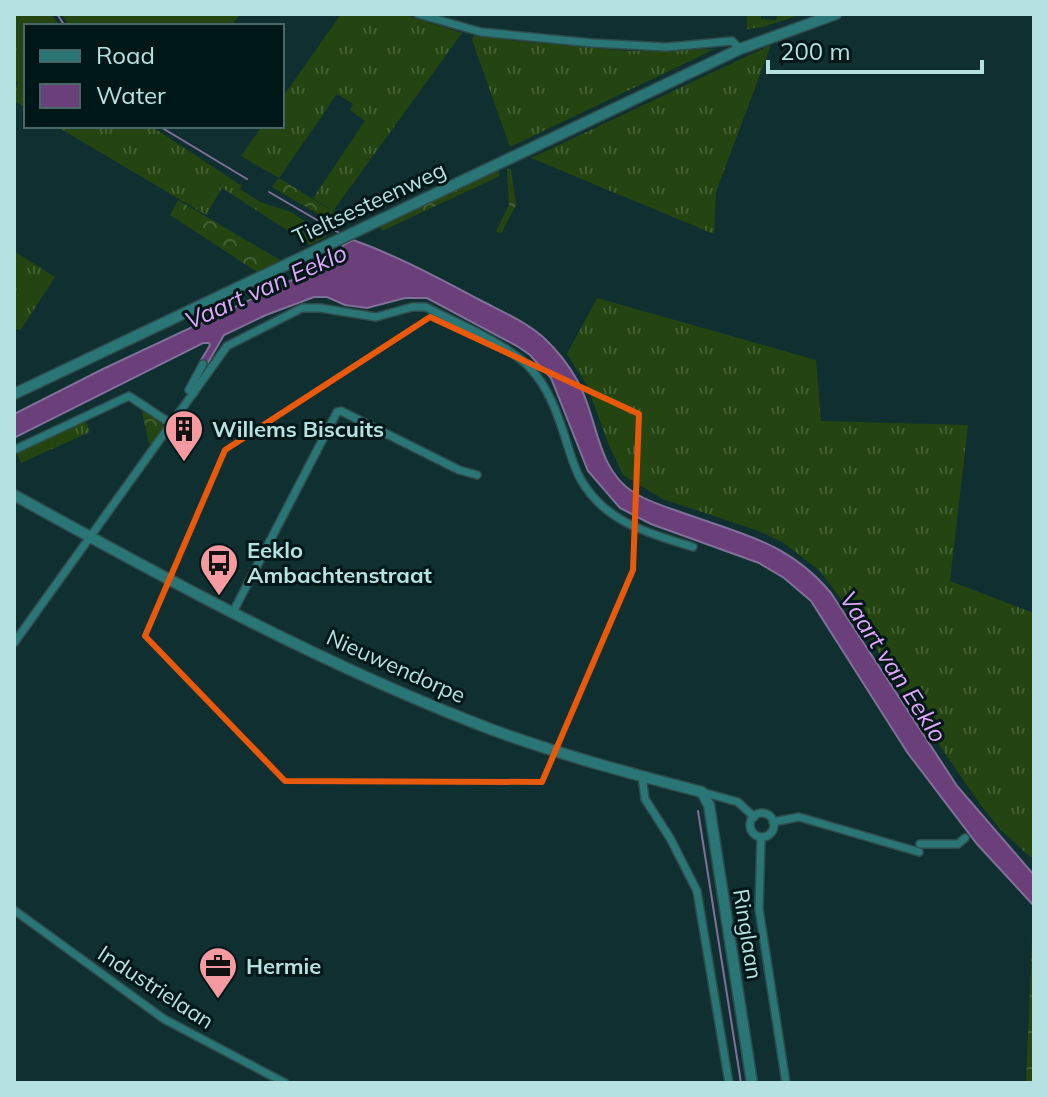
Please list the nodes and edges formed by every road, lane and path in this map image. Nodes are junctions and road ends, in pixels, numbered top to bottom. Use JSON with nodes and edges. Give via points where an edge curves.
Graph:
{"nodes":[{"id":1,"x":418,"y":14,"type":"edge"},
{"id":2,"x":836,"y":14,"type":"edge"},
{"id":3,"x":740,"y":49,"type":"junction"},
{"id":4,"x":203,"y":364,"type":"dead end"},
{"id":5,"x":194,"y":393,"type":"junction"},
{"id":6,"x":14,"y":394,"type":"edge"},
{"id":7,"x":173,"y":425,"type":"junction"},
{"id":8,"x":14,"y":450,"type":"edge"},
{"id":9,"x":477,"y":475,"type":"dead end"},
{"id":10,"x":14,"y":495,"type":"edge"},
{"id":11,"x":90,"y":537,"type":"junction"},
{"id":12,"x":693,"y":547,"type":"dead end"},
{"id":13,"x":233,"y":612,"type":"junction"},
{"id":14,"x":14,"y":643,"type":"edge"},
{"id":15,"x":642,"y":776,"type":"junction"},
{"id":16,"x":702,"y":792,"type":"junction"},
{"id":17,"x":754,"y":817,"type":"junction"},
{"id":18,"x":773,"y":822,"type":"junction"},
{"id":19,"x":761,"y":837,"type":"junction"},
{"id":20,"x":965,"y":838,"type":"dead end"},
{"id":21,"x":14,"y":910,"type":"edge"},
{"id":22,"x":285,"y":1083,"type":"edge"},
{"id":23,"x":729,"y":1083,"type":"edge"},
{"id":24,"x":752,"y":1083,"type":"edge"},
{"id":25,"x":786,"y":1083,"type":"edge"}],
"edges":[{"from":1,"to":3,"type":"street","via":[[467,29],[592,43],[667,47],[732,41]]},
{"from":2,"to":3,"type":"main road","name":"Tieltsesteenweg"},
{"from":3,"to":6,"type":"main road","name":"Tieltsesteenweg"},
{"from":4,"to":5,"type":"street","via":[[189,390]]},
{"from":5,"to":7,"type":"street"},
{"from":5,"to":12,"type":"street","via":[[227,346],[302,308],[376,317],[426,307],[530,368],[552,401],[580,478],[615,518]]},
{"from":7,"to":8,"type":"street","via":[[129,396]]},
{"from":7,"to":11,"type":"street"},
{"from":9,"to":13,"type":"street","via":[[337,412]]},
{"from":10,"to":11,"type":"main road","name":"Nieuwendorpe"},
{"from":11,"to":13,"type":"main road","name":"Nieuwendorpe"},
{"from":11,"to":14,"type":"street"},
{"from":13,"to":15,"type":"main road","name":"Nieuwendorpe","via":[[489,728]]},
{"from":15,"to":16,"type":"main road","name":"Nieuwendorpe"},
{"from":15,"to":23,"type":"street","name":"Ringlaan","via":[[645,799],[693,880]]},
{"from":16,"to":17,"type":"street","via":[[738,802]]},
{"from":16,"to":24,"type":"main road","name":"Ringlaan","via":[[709,805]]},
{"from":17,"to":18,"type":"street","via":[[763,814]]},
{"from":17,"to":19,"type":"street","via":[[750,827]]},
{"from":18,"to":19,"type":"street","via":[[771,833]]},
{"from":18,"to":20,"type":"street","via":[[799,817],[920,848],[958,844]]},
{"from":19,"to":25,"type":"street","via":[[759,909]]},
{"from":21,"to":22,"type":"street","name":"Industrielaan","via":[[164,1019]]}]}
